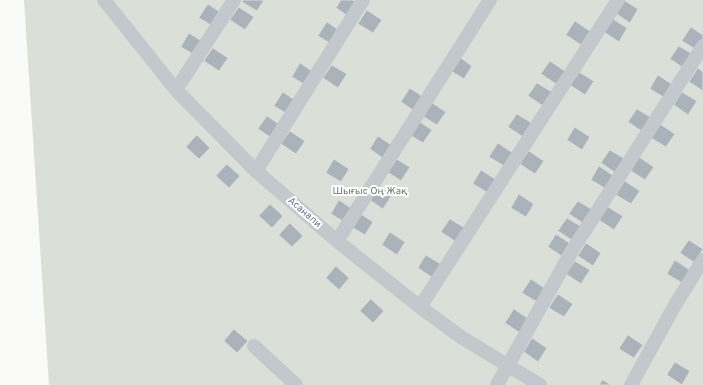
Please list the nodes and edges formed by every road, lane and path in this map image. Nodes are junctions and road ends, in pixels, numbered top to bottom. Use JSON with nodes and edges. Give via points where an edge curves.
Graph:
{"nodes":[{"id":1,"x":234,"y":0,"type":"edge"},
{"id":2,"x":363,"y":0,"type":"edge"},
{"id":3,"x":490,"y":0,"type":"edge"},
{"id":4,"x":618,"y":0,"type":"edge"},
{"id":5,"x":108,"y":2,"type":"edge"},
{"id":6,"x":703,"y":46,"type":"edge"},
{"id":7,"x":176,"y":90,"type":"junction"},
{"id":8,"x":256,"y":171,"type":"junction"},
{"id":9,"x":337,"y":242,"type":"junction"},
{"id":10,"x":703,"y":260,"type":"edge"},
{"id":11,"x":420,"y":307,"type":"junction"},
{"id":12,"x":254,"y":346,"type":"dead end"},
{"id":13,"x":508,"y":364,"type":"junction"},
{"id":14,"x":296,"y":385,"type":"edge"},
{"id":15,"x":497,"y":385,"type":"edge"},
{"id":16,"x":540,"y":385,"type":"edge"},
{"id":17,"x":631,"y":385,"type":"edge"}],
"edges":[{"from":1,"to":7,"type":"street"},
{"from":2,"to":8,"type":"street"},
{"from":3,"to":9,"type":"street"},
{"from":4,"to":11,"type":"street"},
{"from":5,"to":7,"type":"street","name":"Асанали"},
{"from":6,"to":13,"type":"street","via":[[573,249]]},
{"from":7,"to":8,"type":"street","name":"Асанали"},
{"from":8,"to":9,"type":"street","name":"Асанали"},
{"from":9,"to":11,"type":"street","name":"Асанали"},
{"from":10,"to":17,"type":"street"},
{"from":11,"to":13,"type":"street","name":"Асанали","via":[[461,337]]},
{"from":12,"to":14,"type":"street"},
{"from":13,"to":15,"type":"street"},
{"from":13,"to":16,"type":"street","name":"Асанали"}]}
